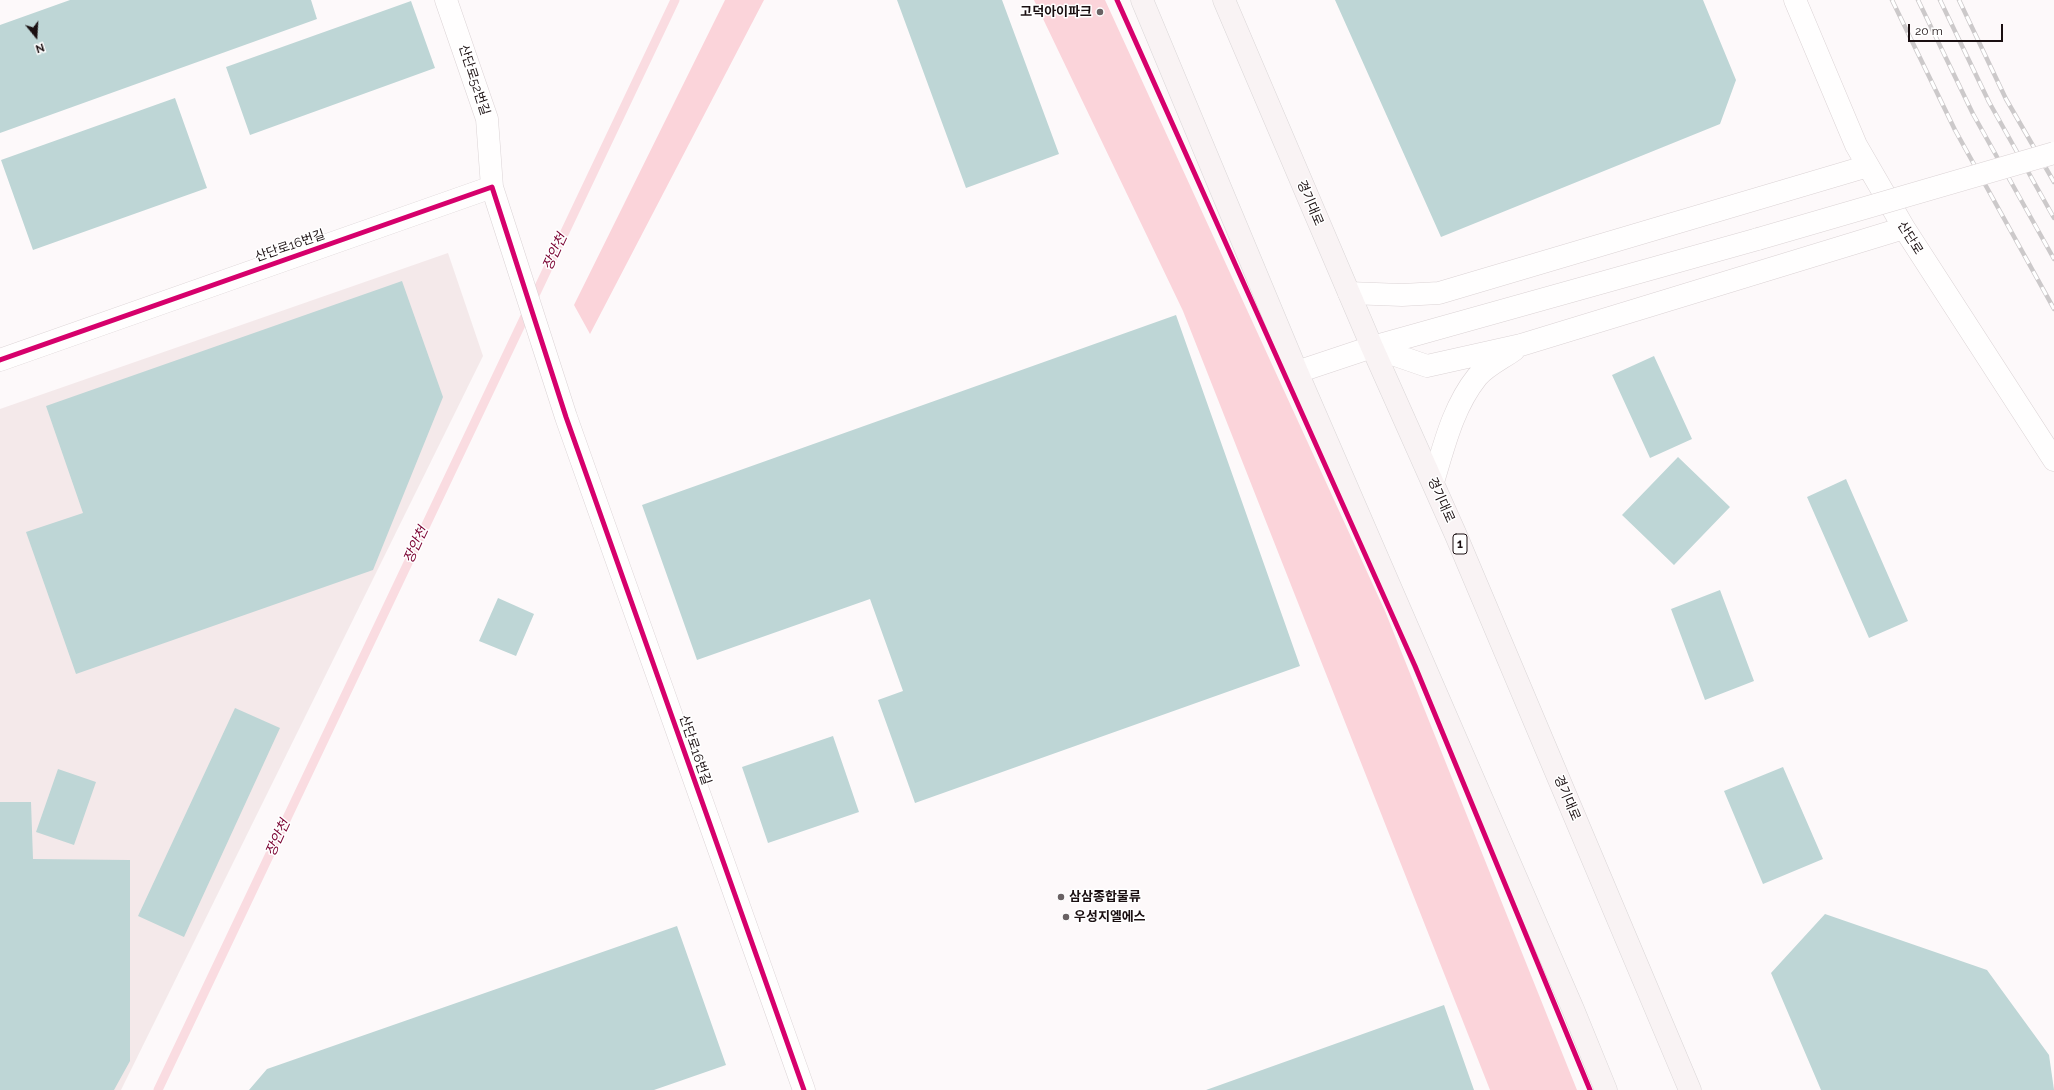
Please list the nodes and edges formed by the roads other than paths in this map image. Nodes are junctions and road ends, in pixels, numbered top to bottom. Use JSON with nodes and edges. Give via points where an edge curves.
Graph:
{"nodes":[{"id":1,"x":446,"y":0,"type":"edge"},
{"id":2,"x":1142,"y":0,"type":"edge"},
{"id":3,"x":1224,"y":0,"type":"edge"},
{"id":4,"x":1795,"y":0,"type":"edge"},
{"id":5,"x":2054,"y":153,"type":"edge"},
{"id":6,"x":1868,"y":166,"type":"junction"},
{"id":7,"x":492,"y":187,"type":"junction"},
{"id":8,"x":1904,"y":228,"type":"junction"},
{"id":9,"x":1349,"y":293,"type":"junction"},
{"id":10,"x":1521,"y":345,"type":"junction"},
{"id":11,"x":1372,"y":347,"type":"junction"},
{"id":12,"x":0,"y":360,"type":"edge"},
{"id":13,"x":1297,"y":372,"type":"junction"},
{"id":14,"x":2054,"y":460,"type":"edge"},
{"id":15,"x":1433,"y":482,"type":"junction"},
{"id":16,"x":804,"y":1090,"type":"edge"},
{"id":17,"x":1606,"y":1090,"type":"edge"},
{"id":18,"x":1690,"y":1090,"type":"edge"}],
"edges":[{"from":1,"to":7,"type":"street","name":"산단로52번길","via":[[487,118]]},
{"from":2,"to":13,"type":"main road"},
{"from":3,"to":9,"type":"main road","name":"경기대로","number":"1"},
{"from":4,"to":6,"type":"street","name":"산단로","via":[[1856,144]]},
{"from":5,"to":11,"type":"street","bridge":true},
{"from":6,"to":8,"type":"street","name":"산단로"},
{"from":6,"to":9,"type":"street","via":[[1439,293]]},
{"from":7,"to":12,"type":"street","name":"산단로16번길"},
{"from":7,"to":16,"type":"street","name":"산단로16번길","via":[[566,417]]},
{"from":8,"to":10,"type":"street"},
{"from":8,"to":14,"type":"street","name":"산단로"},
{"from":9,"to":11,"type":"main road","name":"경기대로","number":"1"},
{"from":10,"to":11,"type":"street","via":[[1427,366]]},
{"from":10,"to":15,"type":"street","via":[[1478,376],[1463,399],[1450,426]]},
{"from":11,"to":13,"type":"street"},
{"from":11,"to":15,"type":"main road","name":"경기대로","number":"1"},
{"from":13,"to":17,"type":"main road"},
{"from":15,"to":18,"type":"main road","name":"경기대로","number":"1"}]}
